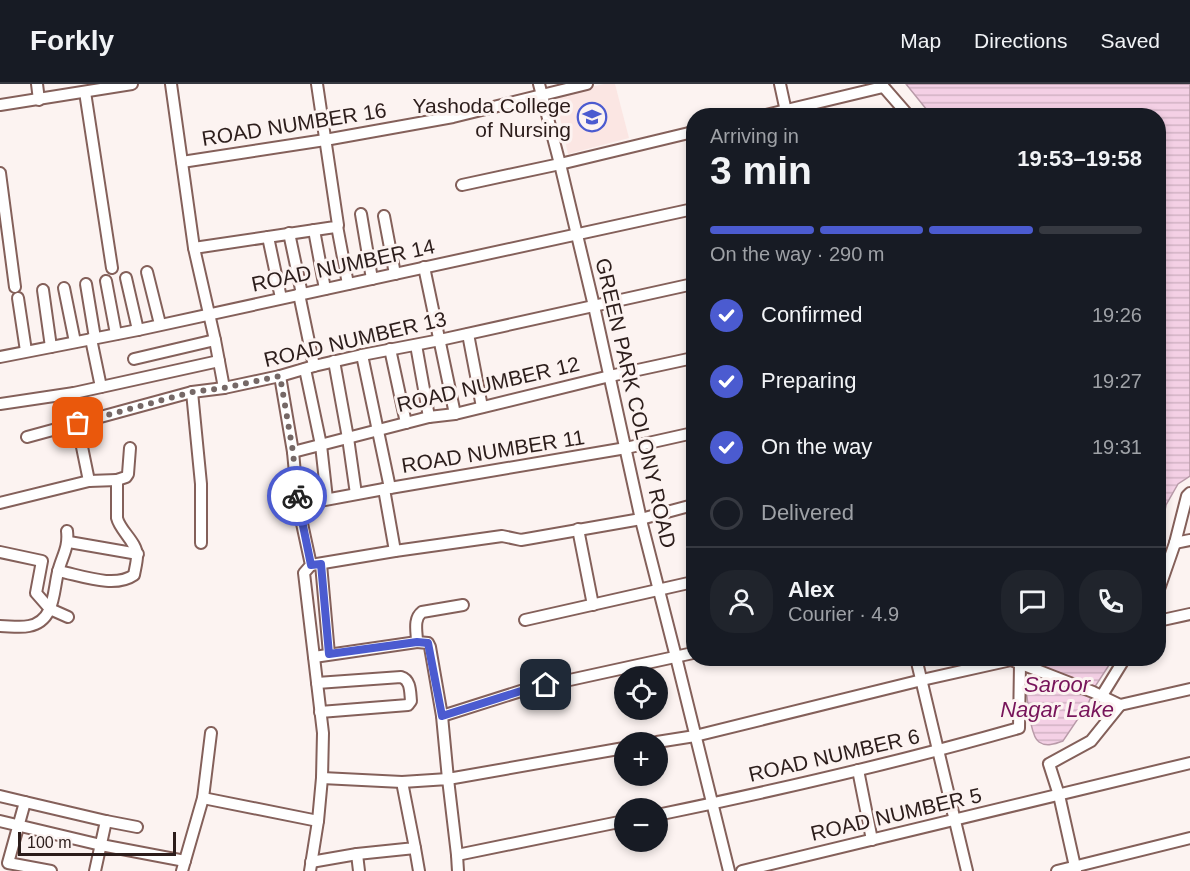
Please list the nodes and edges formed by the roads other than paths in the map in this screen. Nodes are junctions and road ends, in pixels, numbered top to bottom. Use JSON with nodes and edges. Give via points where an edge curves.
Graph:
{"nodes":[{"id":1,"x":37,"y":84,"type":"edge"},
{"id":2,"x":132,"y":84,"type":"edge"},
{"id":3,"x":171,"y":84,"type":"edge"},
{"id":4,"x":317,"y":84,"type":"edge"},
{"id":5,"x":587,"y":84,"type":"edge"},
{"id":6,"x":780,"y":84,"type":"edge"},
{"id":7,"x":882,"y":85,"type":"edge"},
{"id":8,"x":113,"y":86,"type":"edge"},
{"id":9,"x":541,"y":89,"type":"edge"},
{"id":10,"x":85,"y":92,"type":"junction"},
{"id":11,"x":39,"y":100,"type":"junction"},
{"id":12,"x":0,"y":105,"type":"edge"},
{"id":13,"x":786,"y":108,"type":"edge"},
{"id":14,"x":804,"y":108,"type":"edge"},
{"id":15,"x":902,"y":108,"type":"edge"},
{"id":16,"x":686,"y":134,"type":"edge"},
{"id":17,"x":325,"y":140,"type":"junction"},
{"id":18,"x":182,"y":162,"type":"junction"},
{"id":19,"x":560,"y":164,"type":"junction"},
{"id":20,"x":0,"y":172,"type":"edge"},
{"id":21,"x":462,"y":185,"type":"dead end"},
{"id":22,"x":686,"y":211,"type":"edge"},
{"id":23,"x":361,"y":213,"type":"dead end"},
{"id":24,"x":384,"y":216,"type":"dead end"},
{"id":25,"x":337,"y":226,"type":"junction"},
{"id":26,"x":315,"y":230,"type":"junction"},
{"id":27,"x":289,"y":233,"type":"junction"},
{"id":28,"x":577,"y":235,"type":"junction"},
{"id":29,"x":268,"y":237,"type":"junction"},
{"id":30,"x":194,"y":249,"type":"junction"},
{"id":31,"x":424,"y":267,"type":"junction"},
{"id":32,"x":112,"y":268,"type":"dead end"},
{"id":33,"x":147,"y":272,"type":"dead end"},
{"id":34,"x":394,"y":274,"type":"junction"},
{"id":35,"x":126,"y":278,"type":"dead end"},
{"id":36,"x":372,"y":279,"type":"junction"},
{"id":37,"x":106,"y":281,"type":"dead end"},
{"id":38,"x":86,"y":284,"type":"dead end"},
{"id":39,"x":348,"y":284,"type":"junction"},
{"id":40,"x":686,"y":286,"type":"edge"},
{"id":41,"x":64,"y":288,"type":"dead end"},
{"id":42,"x":325,"y":289,"type":"junction"},
{"id":43,"x":43,"y":291,"type":"dead end"},
{"id":44,"x":300,"y":294,"type":"junction"},
{"id":45,"x":281,"y":298,"type":"junction"},
{"id":46,"x":594,"y":306,"type":"junction"},
{"id":47,"x":208,"y":314,"type":"junction"},
{"id":48,"x":160,"y":324,"type":"junction"},
{"id":49,"x":138,"y":330,"type":"junction"},
{"id":50,"x":116,"y":334,"type":"junction"},
{"id":51,"x":468,"y":334,"type":"junction"},
{"id":52,"x":93,"y":339,"type":"junction"},
{"id":53,"x":215,"y":340,"type":"junction"},
{"id":54,"x":440,"y":340,"type":"junction"},
{"id":55,"x":75,"y":342,"type":"junction"},
{"id":56,"x":416,"y":345,"type":"junction"},
{"id":57,"x":51,"y":347,"type":"junction"},
{"id":58,"x":390,"y":349,"type":"junction"},
{"id":59,"x":27,"y":351,"type":"junction"},
{"id":60,"x":362,"y":355,"type":"junction"},
{"id":61,"x":0,"y":357,"type":"edge"},
{"id":62,"x":134,"y":359,"type":"dead end"},
{"id":63,"x":686,"y":360,"type":"edge"},
{"id":64,"x":334,"y":361,"type":"junction"},
{"id":65,"x":219,"y":362,"type":"junction"},
{"id":66,"x":309,"y":367,"type":"junction"},
{"id":67,"x":280,"y":376,"type":"junction"},
{"id":68,"x":610,"y":376,"type":"junction"},
{"id":69,"x":101,"y":387,"type":"junction"},
{"id":70,"x":224,"y":388,"type":"junction"},
{"id":71,"x":192,"y":392,"type":"junction"},
{"id":72,"x":74,"y":393,"type":"junction"},
{"id":73,"x":0,"y":404,"type":"edge"},
{"id":74,"x":482,"y":407,"type":"junction"},
{"id":75,"x":455,"y":414,"type":"junction"},
{"id":76,"x":429,"y":417,"type":"junction"},
{"id":77,"x":78,"y":423,"type":"junction"},
{"id":78,"x":406,"y":423,"type":"junction"},
{"id":79,"x":378,"y":430,"type":"junction"},
{"id":80,"x":686,"y":435,"type":"edge"},
{"id":81,"x":27,"y":437,"type":"dead end"},
{"id":82,"x":348,"y":438,"type":"junction"},
{"id":83,"x":321,"y":445,"type":"junction"},
{"id":84,"x":130,"y":448,"type":"dead end"},
{"id":85,"x":626,"y":448,"type":"junction"},
{"id":86,"x":293,"y":452,"type":"junction"},
{"id":87,"x":117,"y":480,"type":"junction"},
{"id":88,"x":89,"y":481,"type":"junction"},
{"id":89,"x":387,"y":488,"type":"junction"},
{"id":90,"x":356,"y":494,"type":"junction"},
{"id":91,"x":1190,"y":494,"type":"edge"},
{"id":92,"x":327,"y":499,"type":"junction"},
{"id":93,"x":0,"y":502,"type":"edge"},
{"id":94,"x":298,"y":505,"type":"junction"},
{"id":95,"x":686,"y":507,"type":"edge"},
{"id":96,"x":641,"y":519,"type":"junction"},
{"id":97,"x":578,"y":529,"type":"junction"},
{"id":98,"x":1190,"y":540,"type":"edge"},
{"id":99,"x":201,"y":543,"type":"dead end"},
{"id":100,"x":1175,"y":543,"type":"junction"},
{"id":101,"x":395,"y":551,"type":"junction"},
{"id":102,"x":0,"y":552,"type":"edge"},
{"id":103,"x":138,"y":554,"type":"junction"},
{"id":104,"x":316,"y":564,"type":"junction"},
{"id":105,"x":1166,"y":569,"type":"edge"},
{"id":106,"x":58,"y":571,"type":"junction"},
{"id":107,"x":686,"y":584,"type":"edge"},
{"id":108,"x":659,"y":590,"type":"junction"},
{"id":109,"x":464,"y":605,"type":"dead end"},
{"id":110,"x":593,"y":605,"type":"junction"},
{"id":111,"x":50,"y":609,"type":"junction"},
{"id":112,"x":1190,"y":614,"type":"edge"},
{"id":113,"x":68,"y":617,"type":"dead end"},
{"id":114,"x":1166,"y":619,"type":"edge"},
{"id":115,"x":525,"y":620,"type":"dead end"},
{"id":116,"x":0,"y":626,"type":"edge"},
{"id":117,"x":417,"y":642,"type":"junction"},
{"id":118,"x":329,"y":654,"type":"junction"},
{"id":119,"x":686,"y":655,"type":"edge"},
{"id":120,"x":314,"y":657,"type":"junction"},
{"id":121,"x":676,"y":657,"type":"junction"},
{"id":122,"x":918,"y":666,"type":"edge"},
{"id":123,"x":984,"y":666,"type":"edge"},
{"id":124,"x":1028,"y":666,"type":"edge"},
{"id":125,"x":1035,"y":666,"type":"edge"},
{"id":126,"x":1119,"y":666,"type":"edge"},
{"id":127,"x":922,"y":680,"type":"junction"},
{"id":128,"x":317,"y":683,"type":"junction"},
{"id":129,"x":1190,"y":689,"type":"edge"},
{"id":130,"x":1097,"y":694,"type":"junction"},
{"id":131,"x":1120,"y":705,"type":"junction"},
{"id":132,"x":320,"y":712,"type":"junction"},
{"id":133,"x":442,"y":716,"type":"junction"},
{"id":134,"x":211,"y":733,"type":"dead end"},
{"id":135,"x":695,"y":736,"type":"junction"},
{"id":136,"x":668,"y":740,"type":"edge"},
{"id":137,"x":614,"y":750,"type":"edge"},
{"id":138,"x":938,"y":751,"type":"junction"},
{"id":139,"x":1190,"y":763,"type":"edge"},
{"id":140,"x":858,"y":770,"type":"junction"},
{"id":141,"x":322,"y":778,"type":"junction"},
{"id":142,"x":448,"y":779,"type":"junction"},
{"id":143,"x":402,"y":782,"type":"junction"},
{"id":144,"x":1059,"y":795,"type":"junction"},
{"id":145,"x":0,"y":796,"type":"edge"},
{"id":146,"x":203,"y":798,"type":"junction"},
{"id":147,"x":25,"y":802,"type":"junction"},
{"id":148,"x":712,"y":804,"type":"junction"},
{"id":149,"x":668,"y":813,"type":"edge"},
{"id":150,"x":954,"y":820,"type":"junction"},
{"id":151,"x":0,"y":821,"type":"edge"},
{"id":152,"x":318,"y":821,"type":"junction"},
{"id":153,"x":106,"y":822,"type":"junction"},
{"id":154,"x":614,"y":823,"type":"edge"},
{"id":155,"x":19,"y":826,"type":"junction"},
{"id":156,"x":137,"y":827,"type":"dead end"},
{"id":157,"x":1190,"y":838,"type":"edge"},
{"id":158,"x":872,"y":840,"type":"junction"},
{"id":159,"x":101,"y":845,"type":"junction"},
{"id":160,"x":415,"y":848,"type":"junction"},
{"id":161,"x":357,"y":854,"type":"junction"},
{"id":162,"x":457,"y":855,"type":"junction"},
{"id":163,"x":5,"y":865,"type":"edge"},
{"id":164,"x":184,"y":866,"type":"edge"},
{"id":165,"x":311,"y":867,"type":"edge"},
{"id":166,"x":1075,"y":869,"type":"edge"},
{"id":167,"x":51,"y":871,"type":"edge"},
{"id":168,"x":95,"y":871,"type":"edge"},
{"id":169,"x":359,"y":871,"type":"edge"},
{"id":170,"x":419,"y":871,"type":"edge"},
{"id":171,"x":458,"y":871,"type":"edge"},
{"id":172,"x":729,"y":871,"type":"edge"},
{"id":173,"x":742,"y":871,"type":"edge"},
{"id":174,"x":967,"y":871,"type":"edge"},
{"id":175,"x":1057,"y":871,"type":"edge"}],
"edges":[{"from":1,"to":11,"type":"street"},
{"from":2,"to":8,"type":"street"},
{"from":3,"to":18,"type":"street"},
{"from":4,"to":17,"type":"street"},
{"from":5,"to":9,"type":"street","name":"ROAD NUMBER 16"},
{"from":6,"to":13,"type":"street"},
{"from":7,"to":14,"type":"street"},
{"from":7,"to":15,"type":"street"},
{"from":8,"to":10,"type":"street"},
{"from":9,"to":17,"type":"street","name":"ROAD NUMBER 16","via":[[453,117]]},
{"from":9,"to":19,"type":"street","name":"GREEN PARK COLONY ROAD"},
{"from":10,"to":11,"type":"street"},
{"from":10,"to":32,"type":"street"},
{"from":11,"to":12,"type":"street"},
{"from":16,"to":19,"type":"street"},
{"from":17,"to":18,"type":"street","name":"ROAD NUMBER 16"},
{"from":17,"to":25,"type":"street"},
{"from":18,"to":30,"type":"street"},
{"from":19,"to":21,"type":"street"},
{"from":19,"to":28,"type":"street","name":"GREEN PARK COLONY ROAD"},
{"from":20,"to":59,"type":"street"},
{"from":22,"to":28,"type":"street","name":"ROAD NUMBER 14"},
{"from":23,"to":36,"type":"street"},
{"from":24,"to":34,"type":"street"},
{"from":25,"to":26,"type":"street"},
{"from":25,"to":39,"type":"street"},
{"from":26,"to":27,"type":"street"},
{"from":26,"to":42,"type":"street"},
{"from":27,"to":29,"type":"street"},
{"from":27,"to":44,"type":"street"},
{"from":28,"to":31,"type":"street","name":"ROAD NUMBER 14"},
{"from":28,"to":46,"type":"street","name":"GREEN PARK COLONY ROAD"},
{"from":29,"to":30,"type":"street"},
{"from":29,"to":45,"type":"street"},
{"from":30,"to":47,"type":"street"},
{"from":31,"to":34,"type":"street","name":"ROAD NUMBER 14"},
{"from":31,"to":54,"type":"street"},
{"from":33,"to":48,"type":"street"},
{"from":34,"to":36,"type":"street","name":"ROAD NUMBER 14"},
{"from":35,"to":49,"type":"street"},
{"from":36,"to":39,"type":"street","name":"ROAD NUMBER 14"},
{"from":37,"to":50,"type":"street"},
{"from":38,"to":52,"type":"street"},
{"from":39,"to":42,"type":"street","name":"ROAD NUMBER 14"},
{"from":40,"to":46,"type":"street","name":"ROAD NUMBER 13"},
{"from":41,"to":55,"type":"street"},
{"from":42,"to":44,"type":"street","name":"ROAD NUMBER 14"},
{"from":43,"to":57,"type":"street"},
{"from":44,"to":45,"type":"street","name":"ROAD NUMBER 14"},
{"from":44,"to":66,"type":"street"},
{"from":45,"to":47,"type":"street","name":"ROAD NUMBER 14"},
{"from":46,"to":51,"type":"street","name":"ROAD NUMBER 13"},
{"from":46,"to":68,"type":"street","name":"GREEN PARK COLONY ROAD"},
{"from":47,"to":48,"type":"street","name":"ROAD NUMBER 14"},
{"from":47,"to":53,"type":"street"},
{"from":48,"to":49,"type":"street","name":"ROAD NUMBER 14"},
{"from":49,"to":50,"type":"street","name":"ROAD NUMBER 14"},
{"from":50,"to":52,"type":"street","name":"ROAD NUMBER 14"},
{"from":51,"to":54,"type":"street","name":"ROAD NUMBER 13"},
{"from":51,"to":74,"type":"street"},
{"from":52,"to":55,"type":"street","name":"ROAD NUMBER 14"},
{"from":52,"to":69,"type":"street"},
{"from":53,"to":62,"type":"street"},
{"from":53,"to":65,"type":"street"},
{"from":54,"to":56,"type":"street","name":"ROAD NUMBER 13"},
{"from":54,"to":75,"type":"street"},
{"from":55,"to":57,"type":"street","name":"ROAD NUMBER 14"},
{"from":56,"to":58,"type":"street","name":"ROAD NUMBER 13"},
{"from":56,"to":76,"type":"street"},
{"from":57,"to":59,"type":"street","name":"ROAD NUMBER 14"},
{"from":58,"to":60,"type":"street","name":"ROAD NUMBER 13"},
{"from":58,"to":78,"type":"street"},
{"from":59,"to":61,"type":"street","name":"ROAD NUMBER 14"},
{"from":60,"to":64,"type":"street","name":"ROAD NUMBER 13"},
{"from":60,"to":79,"type":"street"},
{"from":63,"to":68,"type":"street","name":"ROAD NUMBER 12"},
{"from":64,"to":66,"type":"street","name":"ROAD NUMBER 13"},
{"from":64,"to":82,"type":"street"},
{"from":65,"to":69,"type":"street"},
{"from":65,"to":70,"type":"street"},
{"from":66,"to":67,"type":"street","name":"ROAD NUMBER 13"},
{"from":66,"to":83,"type":"street"},
{"from":67,"to":70,"type":"street","name":"ROAD NUMBER 13"},
{"from":67,"to":86,"type":"street"},
{"from":68,"to":74,"type":"street","name":"ROAD NUMBER 12"},
{"from":68,"to":85,"type":"street","name":"GREEN PARK COLONY ROAD"},
{"from":69,"to":72,"type":"street"},
{"from":70,"to":71,"type":"street","name":"ROAD NUMBER 13"},
{"from":71,"to":77,"type":"street","name":"ROAD NUMBER 13"},
{"from":71,"to":99,"type":"street","via":[[201,484]]},
{"from":72,"to":73,"type":"street"},
{"from":72,"to":77,"type":"street"},
{"from":74,"to":75,"type":"street","name":"ROAD NUMBER 12"},
{"from":75,"to":76,"type":"street","name":"ROAD NUMBER 12"},
{"from":76,"to":78,"type":"street","name":"ROAD NUMBER 12"},
{"from":77,"to":81,"type":"street","name":"ROAD NUMBER 13"},
{"from":77,"to":88,"type":"street"},
{"from":78,"to":79,"type":"street","name":"ROAD NUMBER 12"},
{"from":79,"to":82,"type":"street","name":"ROAD NUMBER 12"},
{"from":79,"to":89,"type":"street"},
{"from":80,"to":85,"type":"street","name":"ROAD NUMBER 11"},
{"from":82,"to":83,"type":"street","name":"ROAD NUMBER 12"},
{"from":82,"to":90,"type":"street"},
{"from":83,"to":86,"type":"street","name":"ROAD NUMBER 12"},
{"from":83,"to":92,"type":"street"},
{"from":84,"to":87,"type":"street","via":[[128,474]]},
{"from":85,"to":89,"type":"street","name":"ROAD NUMBER 11"},
{"from":85,"to":96,"type":"street","name":"GREEN PARK COLONY ROAD"},
{"from":86,"to":94,"type":"street"},
{"from":87,"to":88,"type":"street"},
{"from":87,"to":103,"type":"street","via":[[118,524]]},
{"from":88,"to":93,"type":"street"},
{"from":89,"to":90,"type":"street","name":"ROAD NUMBER 11"},
{"from":89,"to":101,"type":"street"},
{"from":90,"to":92,"type":"street","name":"ROAD NUMBER 11"},
{"from":91,"to":100,"type":"street"},
{"from":92,"to":94,"type":"street","name":"ROAD NUMBER 11"},
{"from":94,"to":104,"type":"street"},
{"from":95,"to":96,"type":"street"},
{"from":96,"to":97,"type":"street"},
{"from":96,"to":108,"type":"street","name":"GREEN PARK COLONY ROAD"},
{"from":97,"to":101,"type":"street","via":[[521,540],[502,536]]},
{"from":97,"to":110,"type":"street"},
{"from":98,"to":100,"type":"street"},
{"from":100,"to":105,"type":"street"},
{"from":101,"to":104,"type":"street"},
{"from":102,"to":111,"type":"street","via":[[42,561],[36,593]]},
{"from":103,"to":106,"type":"street","via":[[134,575],[123,581]]},
{"from":103,"to":106,"type":"street","via":[[68,537]]},
{"from":104,"to":118,"type":"street"},
{"from":104,"to":120,"type":"street","via":[[304,573]]},
{"from":106,"to":111,"type":"street"},
{"from":107,"to":108,"type":"street"},
{"from":108,"to":110,"type":"street"},
{"from":108,"to":121,"type":"street","name":"GREEN PARK COLONY ROAD"},
{"from":109,"to":117,"type":"street","via":[[418,614]]},
{"from":110,"to":115,"type":"street"},
{"from":111,"to":113,"type":"street"},
{"from":111,"to":116,"type":"street","via":[[41,621],[28,626]]},
{"from":112,"to":114,"type":"street"},
{"from":117,"to":118,"type":"street"},
{"from":117,"to":133,"type":"street","via":[[428,643],[430,647]]},
{"from":118,"to":120,"type":"street"},
{"from":119,"to":121,"type":"street"},
{"from":120,"to":128,"type":"street"},
{"from":121,"to":133,"type":"street","via":[[524,690]]},
{"from":121,"to":135,"type":"street","name":"GREEN PARK COLONY ROAD"},
{"from":122,"to":127,"type":"street"},
{"from":123,"to":127,"type":"street"},
{"from":124,"to":138,"type":"street","name":"ROAD NUMBER 6","via":[[1019,728]]},
{"from":125,"to":130,"type":"street"},
{"from":126,"to":130,"type":"street"},
{"from":127,"to":135,"type":"street"},
{"from":127,"to":138,"type":"street"},
{"from":128,"to":132,"type":"street"},
{"from":128,"to":132,"type":"street","via":[[401,677],[409,682],[411,701],[408,705]]},
{"from":129,"to":131,"type":"street"},
{"from":130,"to":131,"type":"street"},
{"from":131,"to":144,"type":"street","via":[[1091,741],[1049,764]]},
{"from":132,"to":141,"type":"street"},
{"from":133,"to":142,"type":"street"},
{"from":134,"to":146,"type":"street"},
{"from":135,"to":136,"type":"street"},
{"from":135,"to":148,"type":"street","name":"GREEN PARK COLONY ROAD"},
{"from":137,"to":142,"type":"street"},
{"from":138,"to":140,"type":"street","name":"ROAD NUMBER 6"},
{"from":138,"to":150,"type":"street"},
{"from":139,"to":144,"type":"street","name":"ROAD NUMBER 5"},
{"from":140,"to":148,"type":"street","name":"ROAD NUMBER 6"},
{"from":140,"to":158,"type":"street"},
{"from":141,"to":143,"type":"street"},
{"from":141,"to":152,"type":"street"},
{"from":142,"to":143,"type":"street"},
{"from":142,"to":162,"type":"street"},
{"from":143,"to":160,"type":"street"},
{"from":144,"to":150,"type":"street","name":"ROAD NUMBER 5"},
{"from":144,"to":166,"type":"street"},
{"from":145,"to":147,"type":"street"},
{"from":146,"to":152,"type":"street"},
{"from":146,"to":164,"type":"street"},
{"from":147,"to":153,"type":"street"},
{"from":147,"to":155,"type":"street"},
{"from":148,"to":149,"type":"street","name":"ROAD NUMBER 6"},
{"from":148,"to":172,"type":"street","name":"GREEN PARK COLONY ROAD"},
{"from":150,"to":158,"type":"street","name":"ROAD NUMBER 5"},
{"from":150,"to":174,"type":"street"},
{"from":151,"to":155,"type":"street"},
{"from":152,"to":165,"type":"street"},
{"from":153,"to":156,"type":"street"},
{"from":153,"to":159,"type":"street"},
{"from":154,"to":162,"type":"street"},
{"from":155,"to":159,"type":"street"},
{"from":155,"to":163,"type":"street"},
{"from":157,"to":166,"type":"street"},
{"from":158,"to":173,"type":"street","name":"ROAD NUMBER 5"},
{"from":159,"to":164,"type":"street"},
{"from":159,"to":168,"type":"street"},
{"from":160,"to":161,"type":"street"},
{"from":160,"to":170,"type":"street"},
{"from":161,"to":165,"type":"street"},
{"from":161,"to":169,"type":"street"},
{"from":162,"to":171,"type":"street"},
{"from":163,"to":167,"type":"street"},
{"from":166,"to":175,"type":"street"}]}
